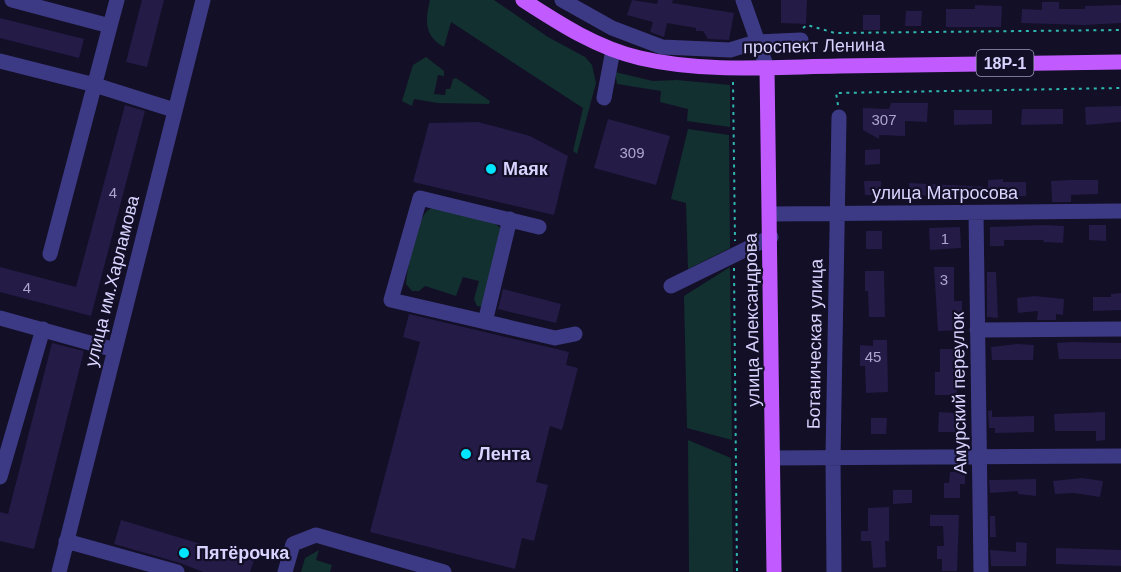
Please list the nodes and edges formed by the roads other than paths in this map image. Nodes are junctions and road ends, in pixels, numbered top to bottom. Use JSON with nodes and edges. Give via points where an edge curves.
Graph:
{"nodes":[{"id":1,"x":12,"y":0,"type":"edge"},
{"id":2,"x":117,"y":0,"type":"edge"},
{"id":3,"x":202,"y":0,"type":"edge"},
{"id":4,"x":562,"y":0,"type":"edge"},
{"id":5,"x":743,"y":0,"type":"edge"},
{"id":6,"x":534,"y":3,"type":"edge"},
{"id":7,"x":110,"y":26,"type":"junction"},
{"id":8,"x":612,"y":28,"type":"junction"},
{"id":9,"x":801,"y":36,"type":"road end"},
{"id":10,"x":756,"y":42,"type":"junction"},
{"id":11,"x":608,"y":48,"type":"junction"},
{"id":12,"x":0,"y":61,"type":"edge"},
{"id":13,"x":1121,"y":62,"type":"edge"},
{"id":14,"x":767,"y":68,"type":"junction"},
{"id":15,"x":95,"y":85,"type":"junction"},
{"id":16,"x":604,"y":98,"type":"dead end"},
{"id":17,"x":174,"y":110,"type":"junction"},
{"id":18,"x":839,"y":117,"type":"dead end"},
{"id":19,"x":1121,"y":211,"type":"edge"},
{"id":20,"x":837,"y":213,"type":"junction"},
{"id":21,"x":976,"y":213,"type":"junction"},
{"id":22,"x":770,"y":214,"type":"junction"},
{"id":23,"x":510,"y":219,"type":"junction"},
{"id":24,"x":539,"y":227,"type":"dead end"},
{"id":25,"x":771,"y":237,"type":"junction"},
{"id":26,"x":50,"y":254,"type":"dead end"},
{"id":27,"x":671,"y":286,"type":"dead end"},
{"id":28,"x":0,"y":318,"type":"edge"},
{"id":29,"x":485,"y":322,"type":"junction"},
{"id":30,"x":44,"y":329,"type":"junction"},
{"id":31,"x":1121,"y":329,"type":"edge"},
{"id":32,"x":977,"y":330,"type":"junction"},
{"id":33,"x":575,"y":334,"type":"dead end"},
{"id":34,"x":115,"y":350,"type":"junction"},
{"id":35,"x":1121,"y":456,"type":"edge"},
{"id":36,"x":979,"y":457,"type":"junction"},
{"id":37,"x":773,"y":458,"type":"junction"},
{"id":38,"x":833,"y":458,"type":"junction"},
{"id":39,"x":0,"y":477,"type":"edge"},
{"id":40,"x":66,"y":541,"type":"junction"},
{"id":41,"x":59,"y":572,"type":"edge"},
{"id":42,"x":177,"y":572,"type":"edge"},
{"id":43,"x":285,"y":572,"type":"edge"},
{"id":44,"x":444,"y":572,"type":"edge"},
{"id":45,"x":774,"y":572,"type":"edge"},
{"id":46,"x":834,"y":572,"type":"edge"},
{"id":47,"x":981,"y":572,"type":"edge"}],
"edges":[{"from":1,"to":7,"type":"street"},
{"from":2,"to":7,"type":"street"},
{"from":3,"to":17,"type":"street","name":"улица им.Харламова"},
{"from":4,"to":8,"type":"street"},
{"from":5,"to":10,"type":"street"},
{"from":6,"to":11,"type":"main road","name":"проспект Ленина","number":"18Р-1","via":[[579,35]]},
{"from":7,"to":15,"type":"street"},
{"from":8,"to":10,"type":"street","via":[[662,47],[730,50]]},
{"from":8,"to":11,"type":"street"},
{"from":9,"to":10,"type":"street"},
{"from":10,"to":14,"type":"street"},
{"from":11,"to":14,"type":"main road","name":"проспект Ленина","number":"18Р-1","via":[[670,63]]},
{"from":11,"to":16,"type":"street"},
{"from":12,"to":15,"type":"street"},
{"from":13,"to":14,"type":"main road","name":"проспект Ленина","number":"18Р-1"},
{"from":14,"to":22,"type":"main road","name":"улица Александрова"},
{"from":15,"to":17,"type":"street"},
{"from":15,"to":26,"type":"street"},
{"from":17,"to":34,"type":"street","name":"улица им.Харламова"},
{"from":18,"to":20,"type":"street","name":"Ботаническая улица"},
{"from":19,"to":21,"type":"street","name":"улица Матросова"},
{"from":20,"to":21,"type":"street","name":"улица Матросова"},
{"from":20,"to":22,"type":"street","name":"улица Матросова"},
{"from":20,"to":38,"type":"street","name":"Ботаническая улица"},
{"from":21,"to":32,"type":"street","name":"Амурский переулок"},
{"from":22,"to":25,"type":"main road","name":"улица Александрова"},
{"from":23,"to":24,"type":"street"},
{"from":23,"to":29,"type":"street"},
{"from":23,"to":29,"type":"street","via":[[420,198],[391,300]]},
{"from":25,"to":27,"type":"street"},
{"from":25,"to":37,"type":"main road","name":"улица Александрова"},
{"from":28,"to":30,"type":"street"},
{"from":29,"to":33,"type":"street","via":[[555,338]]},
{"from":30,"to":34,"type":"street"},
{"from":30,"to":39,"type":"street"},
{"from":31,"to":32,"type":"street"},
{"from":32,"to":36,"type":"street","name":"Амурский переулок"},
{"from":34,"to":40,"type":"street","name":"улица им.Харламова"},
{"from":35,"to":36,"type":"street"},
{"from":36,"to":38,"type":"street"},
{"from":36,"to":47,"type":"street","name":"Амурский переулок"},
{"from":37,"to":38,"type":"street"},
{"from":37,"to":45,"type":"main road","name":"улица Александрова"},
{"from":38,"to":46,"type":"street","name":"Ботаническая улица"},
{"from":40,"to":41,"type":"street","name":"улица им.Харламова"},
{"from":40,"to":42,"type":"street"},
{"from":43,"to":44,"type":"street","via":[[293,544],[316,535]]}]}
